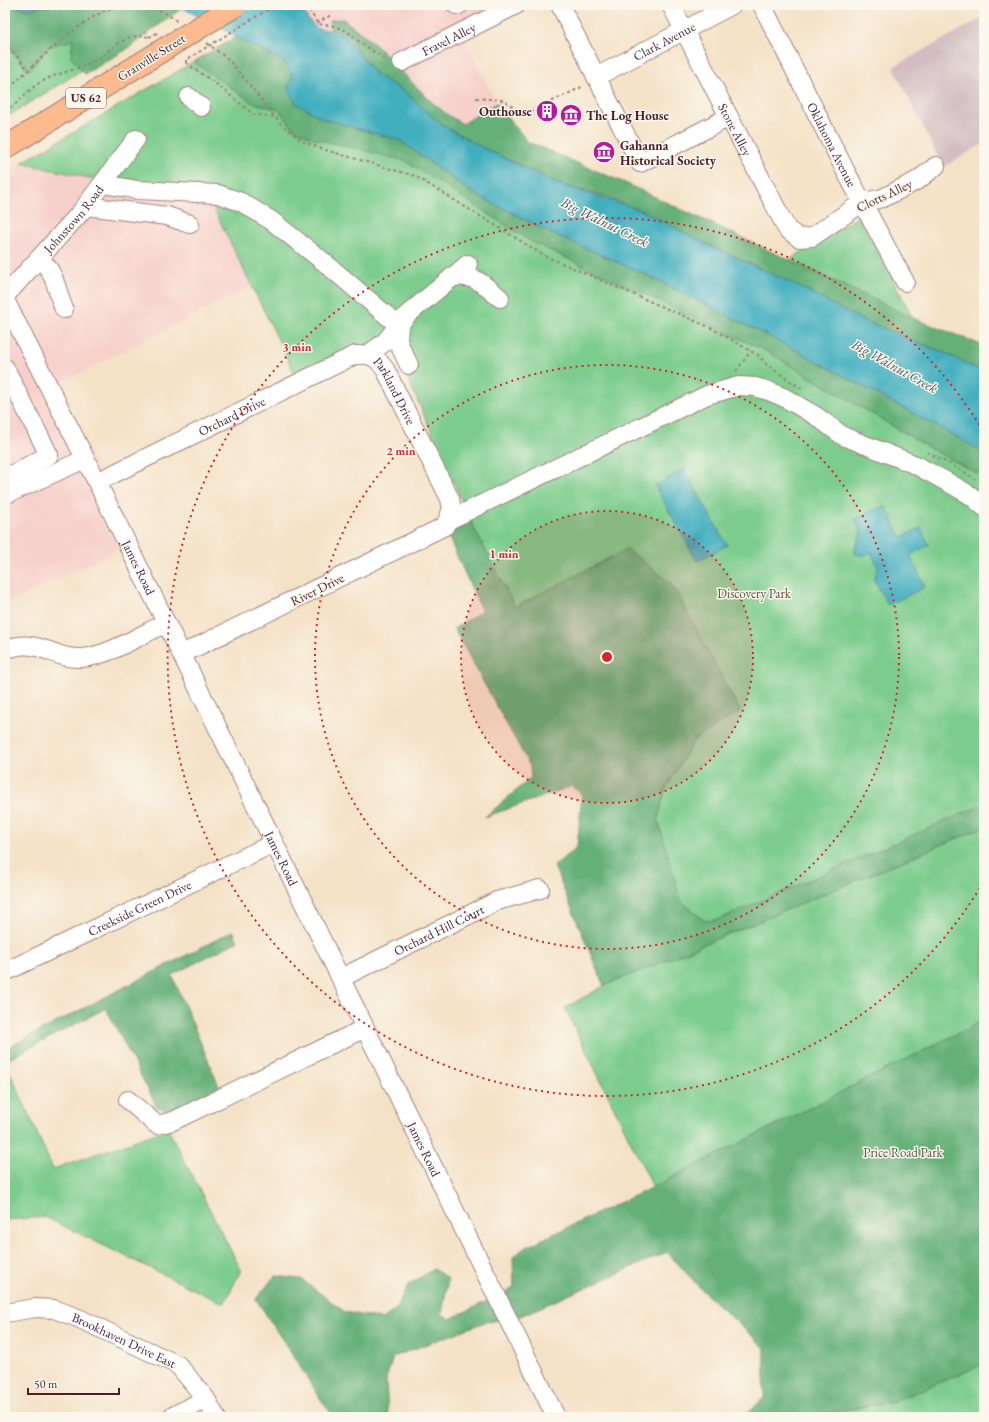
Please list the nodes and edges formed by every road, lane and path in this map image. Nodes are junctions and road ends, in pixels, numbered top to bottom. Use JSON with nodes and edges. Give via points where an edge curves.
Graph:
{"nodes":[{"id":1,"x":120,"y":5,"type":"edge"},
{"id":2,"x":148,"y":5,"type":"edge"},
{"id":3,"x":236,"y":5,"type":"edge"},
{"id":4,"x":275,"y":5,"type":"edge"},
{"id":5,"x":306,"y":5,"type":"edge"},
{"id":6,"x":516,"y":5,"type":"edge"},
{"id":7,"x":560,"y":5,"type":"edge"},
{"id":8,"x":671,"y":5,"type":"edge"},
{"id":9,"x":732,"y":5,"type":"edge"},
{"id":10,"x":762,"y":5,"type":"edge"},
{"id":11,"x":331,"y":15,"type":"dead end"},
{"id":12,"x":179,"y":22,"type":"dead end"},
{"id":13,"x":317,"y":23,"type":"junction"},
{"id":14,"x":685,"y":30,"type":"junction"},
{"id":15,"x":202,"y":39,"type":"dead end"},
{"id":16,"x":5,"y":42,"type":"edge"},
{"id":17,"x":158,"y":42,"type":"junction"},
{"id":18,"x":402,"y":62,"type":"joint"},
{"id":19,"x":29,"y":70,"type":"junction"},
{"id":20,"x":591,"y":81,"type":"junction"},
{"id":21,"x":5,"y":91,"type":"edge"},
{"id":22,"x":476,"y":98,"type":"dead end"},
{"id":23,"x":5,"y":111,"type":"edge"},
{"id":24,"x":275,"y":117,"type":"junction"},
{"id":25,"x":729,"y":117,"type":"junction"},
{"id":26,"x":136,"y":139,"type":"dead end"},
{"id":27,"x":5,"y":148,"type":"edge"},
{"id":28,"x":936,"y":166,"type":"dead end"},
{"id":29,"x":102,"y":184,"type":"junction"},
{"id":30,"x":863,"y":202,"type":"junction"},
{"id":31,"x":86,"y":206,"type":"junction"},
{"id":32,"x":190,"y":224,"type":"dead end"},
{"id":33,"x":812,"y":237,"type":"joint"},
{"id":34,"x":39,"y":259,"type":"junction"},
{"id":35,"x":468,"y":264,"type":"dead end"},
{"id":36,"x":452,"y":277,"type":"junction"},
{"id":37,"x":904,"y":282,"type":"dead end"},
{"id":38,"x":5,"y":296,"type":"edge"},
{"id":39,"x":500,"y":298,"type":"dead end"},
{"id":40,"x":5,"y":300,"type":"edge"},
{"id":41,"x":64,"y":309,"type":"dead end"},
{"id":42,"x":399,"y":326,"type":"junction"},
{"id":43,"x":751,"y":351,"type":"junction"},
{"id":44,"x":367,"y":356,"type":"junction"},
{"id":45,"x":409,"y":365,"type":"dead end"},
{"id":46,"x":5,"y":368,"type":"edge"},
{"id":47,"x":724,"y":389,"type":"junction"},
{"id":48,"x":805,"y":391,"type":"dead end"},
{"id":49,"x":60,"y":410,"type":"junction"},
{"id":50,"x":33,"y":423,"type":"junction"},
{"id":51,"x":923,"y":451,"type":"dead end"},
{"id":52,"x":85,"y":459,"type":"junction"},
{"id":53,"x":5,"y":478,"type":"edge"},
{"id":54,"x":97,"y":482,"type":"junction"},
{"id":55,"x":979,"y":482,"type":"dead end"},
{"id":56,"x":5,"y":495,"type":"edge"},
{"id":57,"x":984,"y":507,"type":"edge"},
{"id":58,"x":449,"y":520,"type":"junction"},
{"id":59,"x":166,"y":623,"type":"junction"},
{"id":60,"x":5,"y":650,"type":"edge"},
{"id":61,"x":182,"y":654,"type":"junction"},
{"id":62,"x":274,"y":843,"type":"junction"},
{"id":63,"x":540,"y":889,"type":"dead end"},
{"id":64,"x":5,"y":972,"type":"edge"},
{"id":65,"x":341,"y":978,"type":"junction"},
{"id":66,"x":365,"y":1028,"type":"junction"},
{"id":67,"x":128,"y":1100,"type":"dead end"},
{"id":68,"x":5,"y":1313,"type":"edge"},
{"id":69,"x":206,"y":1399,"type":"junction"},
{"id":70,"x":170,"y":1417,"type":"edge"},
{"id":71,"x":216,"y":1417,"type":"edge"},
{"id":72,"x":556,"y":1417,"type":"edge"}],
"edges":[{"from":1,"to":19,"type":"path","via":[[92,17]]},
{"from":2,"to":12,"type":"path"},
{"from":3,"to":17,"type":"highway","name":"Granville Street","number":"US 62","bridge":true},
{"from":4,"to":24,"type":"path","bridge":true,"via":[[186,60],[186,63],[253,114]]},
{"from":5,"to":13,"type":"path"},
{"from":6,"to":18,"type":"street","name":"Fravel Alley"},
{"from":7,"to":20,"type":"street"},
{"from":8,"to":14,"type":"street","name":"Stone Alley"},
{"from":9,"to":14,"type":"street","name":"Clark Avenue"},
{"from":10,"to":30,"type":"street","name":"Oklahoma Avenue"},
{"from":11,"to":13,"type":"path"},
{"from":13,"to":18,"type":"path","via":[[335,26],[348,32],[395,66]]},
{"from":14,"to":20,"type":"street","name":"Clark Avenue"},
{"from":14,"to":25,"type":"street","name":"Stone Alley"},
{"from":15,"to":24,"type":"path","via":[[229,60]]},
{"from":16,"to":19,"type":"path"},
{"from":17,"to":23,"type":"path","via":[[138,35],[121,42],[102,57],[40,83],[12,108]]},
{"from":17,"to":27,"type":"highway","name":"Granville Street","number":"US 62"},
{"from":19,"to":21,"type":"path"},
{"from":20,"to":22,"type":"path","via":[[523,115],[503,100]]},
{"from":20,"to":25,"type":"street","via":[[640,163]]},
{"from":24,"to":43,"type":"path","via":[[302,142],[415,176],[545,256],[691,319]]},
{"from":25,"to":33,"type":"street","name":"Stone Alley","via":[[787,229],[799,238]]},
{"from":26,"to":29,"type":"street","name":"Johnstown Road"},
{"from":28,"to":30,"type":"street","name":"Clotts Alley","via":[[918,180],[883,198]]},
{"from":29,"to":31,"type":"street","name":"Johnstown Road"},
{"from":29,"to":42,"type":"street","via":[[138,190],[218,194],[241,202],[284,230]]},
{"from":30,"to":33,"type":"street","name":"Clotts Alley"},
{"from":30,"to":37,"type":"street","name":"Oklahoma Avenue"},
{"from":31,"to":32,"type":"street","via":[[167,216]]},
{"from":31,"to":34,"type":"street","name":"Johnstown Road"},
{"from":34,"to":38,"type":"street","name":"Johnstown Road"},
{"from":34,"to":41,"type":"street","via":[[48,265]]},
{"from":35,"to":36,"type":"street"},
{"from":36,"to":39,"type":"street","via":[[466,275],[482,283]]},
{"from":36,"to":42,"type":"street","via":[[407,315]]},
{"from":40,"to":49,"type":"street","name":"James Road"},
{"from":42,"to":44,"type":"street","via":[[386,342]]},
{"from":42,"to":45,"type":"street","via":[[398,342]]},
{"from":43,"to":47,"type":"path"},
{"from":43,"to":48,"type":"path"},
{"from":44,"to":54,"type":"street","name":"Orchard Drive","via":[[355,355],[336,363]]},
{"from":44,"to":58,"type":"street","name":"Parkland Drive","via":[[376,358],[385,369],[404,406],[450,499],[452,509]]},
{"from":46,"to":50,"type":"street"},
{"from":47,"to":57,"type":"street","name":"River Drive","via":[[739,386],[755,387],[785,398],[843,436],[916,465],[954,486]]},
{"from":47,"to":58,"type":"street","name":"River Drive"},
{"from":49,"to":50,"type":"street"},
{"from":49,"to":52,"type":"street","name":"James Road"},
{"from":50,"to":53,"type":"street","via":[[49,455]]},
{"from":51,"to":55,"type":"path"},
{"from":52,"to":54,"type":"street","name":"James Road"},
{"from":52,"to":56,"type":"street"},
{"from":54,"to":59,"type":"street","name":"James Road"},
{"from":58,"to":61,"type":"street","name":"River Drive","via":[[445,526]]},
{"from":59,"to":60,"type":"street","via":[[109,651],[92,656],[64,656],[33,645]]},
{"from":59,"to":61,"type":"street","name":"James Road"},
{"from":61,"to":62,"type":"street","name":"James Road"},
{"from":62,"to":64,"type":"street","name":"Creekside Green Drive"},
{"from":62,"to":65,"type":"street","name":"James Road"},
{"from":63,"to":65,"type":"street","name":"Orchard Hill Court","via":[[497,901]]},
{"from":65,"to":66,"type":"street","name":"James Road"},
{"from":66,"to":67,"type":"street","via":[[173,1121],[157,1125]]},
{"from":66,"to":72,"type":"street","name":"James Road"},
{"from":68,"to":69,"type":"street","name":"Brookhaven Drive East","via":[[35,1308],[54,1309],[78,1318],[178,1365]]},
{"from":69,"to":70,"type":"street"},
{"from":69,"to":71,"type":"street","name":"Brookhaven Drive East"}]}
